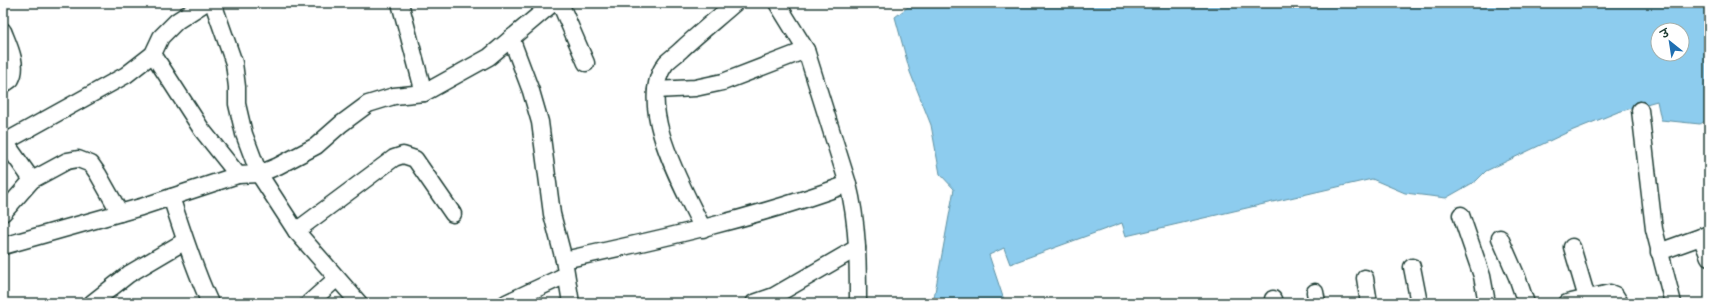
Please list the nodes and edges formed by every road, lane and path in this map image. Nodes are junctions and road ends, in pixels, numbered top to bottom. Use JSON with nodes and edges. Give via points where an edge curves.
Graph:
{"nodes":[{"id":1,"x":205,"y":3,"type":"edge"},
{"id":2,"x":213,"y":3,"type":"edge"},
{"id":3,"x":400,"y":3,"type":"edge"},
{"id":4,"x":553,"y":3,"type":"edge"},
{"id":5,"x":560,"y":3,"type":"edge"},
{"id":6,"x":735,"y":3,"type":"edge"},
{"id":7,"x":777,"y":3,"type":"edge"},
{"id":8,"x":3,"y":31,"type":"edge"},
{"id":9,"x":510,"y":38,"type":"junction"},
{"id":10,"x":806,"y":50,"type":"junction"},
{"id":11,"x":153,"y":54,"type":"junction"},
{"id":12,"x":586,"y":62,"type":"dead end"},
{"id":13,"x":3,"y":85,"type":"edge"},
{"id":14,"x":656,"y":90,"type":"junction"},
{"id":15,"x":424,"y":93,"type":"junction"},
{"id":16,"x":1640,"y":110,"type":"dead end"},
{"id":17,"x":4,"y":141,"type":"edge"},
{"id":18,"x":259,"y":174,"type":"junction"},
{"id":19,"x":238,"y":175,"type":"junction"},
{"id":20,"x":32,"y":180,"type":"junction"},
{"id":21,"x":848,"y":184,"type":"junction"},
{"id":22,"x":171,"y":197,"type":"junction"},
{"id":23,"x":3,"y":213,"type":"edge"},
{"id":24,"x":120,"y":213,"type":"junction"},
{"id":25,"x":453,"y":214,"type":"dead end"},
{"id":26,"x":1462,"y":215,"type":"dead end"},
{"id":27,"x":703,"y":229,"type":"junction"},
{"id":28,"x":296,"y":231,"type":"junction"},
{"id":29,"x":1705,"y":236,"type":"edge"},
{"id":30,"x":1500,"y":238,"type":"dead end"},
{"id":31,"x":185,"y":241,"type":"junction"},
{"id":32,"x":3,"y":246,"type":"edge"},
{"id":33,"x":1572,"y":247,"type":"dead end"},
{"id":34,"x":857,"y":248,"type":"junction"},
{"id":35,"x":1659,"y":252,"type":"junction"},
{"id":36,"x":1709,"y":257,"type":"edge"},
{"id":37,"x":1412,"y":267,"type":"dead end"},
{"id":38,"x":565,"y":268,"type":"junction"},
{"id":39,"x":1365,"y":278,"type":"dead end"},
{"id":40,"x":336,"y":279,"type":"junction"},
{"id":41,"x":1587,"y":298,"type":"junction"},
{"id":42,"x":776,"y":299,"type":"edge"},
{"id":43,"x":93,"y":303,"type":"edge"},
{"id":44,"x":210,"y":303,"type":"edge"},
{"id":45,"x":310,"y":303,"type":"edge"},
{"id":46,"x":359,"y":303,"type":"edge"},
{"id":47,"x":506,"y":303,"type":"edge"},
{"id":48,"x":571,"y":303,"type":"edge"},
{"id":49,"x":754,"y":303,"type":"edge"},
{"id":50,"x":858,"y":303,"type":"edge"},
{"id":51,"x":1369,"y":303,"type":"edge"},
{"id":52,"x":1419,"y":303,"type":"edge"},
{"id":53,"x":1487,"y":303,"type":"edge"},
{"id":54,"x":1526,"y":303,"type":"edge"},
{"id":55,"x":1566,"y":303,"type":"edge"},
{"id":56,"x":1620,"y":303,"type":"edge"},
{"id":57,"x":1673,"y":303,"type":"edge"}],
"edges":[{"from":1,"to":11,"type":"street","via":[[177,21],[162,37]]},
{"from":2,"to":18,"type":"street","via":[[234,63],[240,119]]},
{"from":3,"to":15,"type":"street"},
{"from":4,"to":9,"type":"street"},
{"from":5,"to":12,"type":"street"},
{"from":6,"to":14,"type":"street","via":[[666,64]]},
{"from":7,"to":10,"type":"street"},
{"from":8,"to":13,"type":"street","via":[[12,58],[13,70],[10,79]]},
{"from":9,"to":15,"type":"street","via":[[489,57]]},
{"from":9,"to":38,"type":"street","via":[[540,122],[552,214]]},
{"from":10,"to":14,"type":"street","via":[[723,82],[695,88]]},
{"from":10,"to":21,"type":"street"},
{"from":11,"to":17,"type":"street","via":[[126,75]]},
{"from":11,"to":19,"type":"street","via":[[202,130]]},
{"from":14,"to":27,"type":"street","via":[[656,112],[670,160]]},
{"from":15,"to":18,"type":"street","via":[[394,96],[368,104],[316,146]]},
{"from":16,"to":35,"type":"street"},
{"from":17,"to":20,"type":"street"},
{"from":18,"to":19,"type":"street"},
{"from":18,"to":28,"type":"street"},
{"from":19,"to":22,"type":"street"},
{"from":20,"to":23,"type":"street"},
{"from":20,"to":24,"type":"street","via":[[67,161],[78,160],[91,164]]},
{"from":21,"to":27,"type":"street","via":[[798,203]]},
{"from":21,"to":34,"type":"street","via":[[854,204]]},
{"from":22,"to":24,"type":"street"},
{"from":22,"to":31,"type":"street"},
{"from":24,"to":32,"type":"street"},
{"from":25,"to":28,"type":"street","via":[[415,159],[403,155],[394,158]]},
{"from":26,"to":53,"type":"street","via":[[1482,276]]},
{"from":27,"to":38,"type":"street"},
{"from":28,"to":40,"type":"street"},
{"from":29,"to":35,"type":"street"},
{"from":29,"to":36,"type":"street"},
{"from":30,"to":54,"type":"street"},
{"from":31,"to":43,"type":"street","via":[[129,274]]},
{"from":31,"to":44,"type":"street"},
{"from":33,"to":41,"type":"street"},
{"from":34,"to":42,"type":"street"},
{"from":34,"to":50,"type":"street"},
{"from":35,"to":57,"type":"street"},
{"from":37,"to":52,"type":"street"},
{"from":38,"to":47,"type":"street"},
{"from":38,"to":48,"type":"street"},
{"from":39,"to":51,"type":"street"},
{"from":40,"to":45,"type":"street"},
{"from":40,"to":46,"type":"street"},
{"from":41,"to":55,"type":"street"},
{"from":41,"to":56,"type":"street","via":[[1610,293],[1615,295]]},
{"from":42,"to":49,"type":"street"}]}
